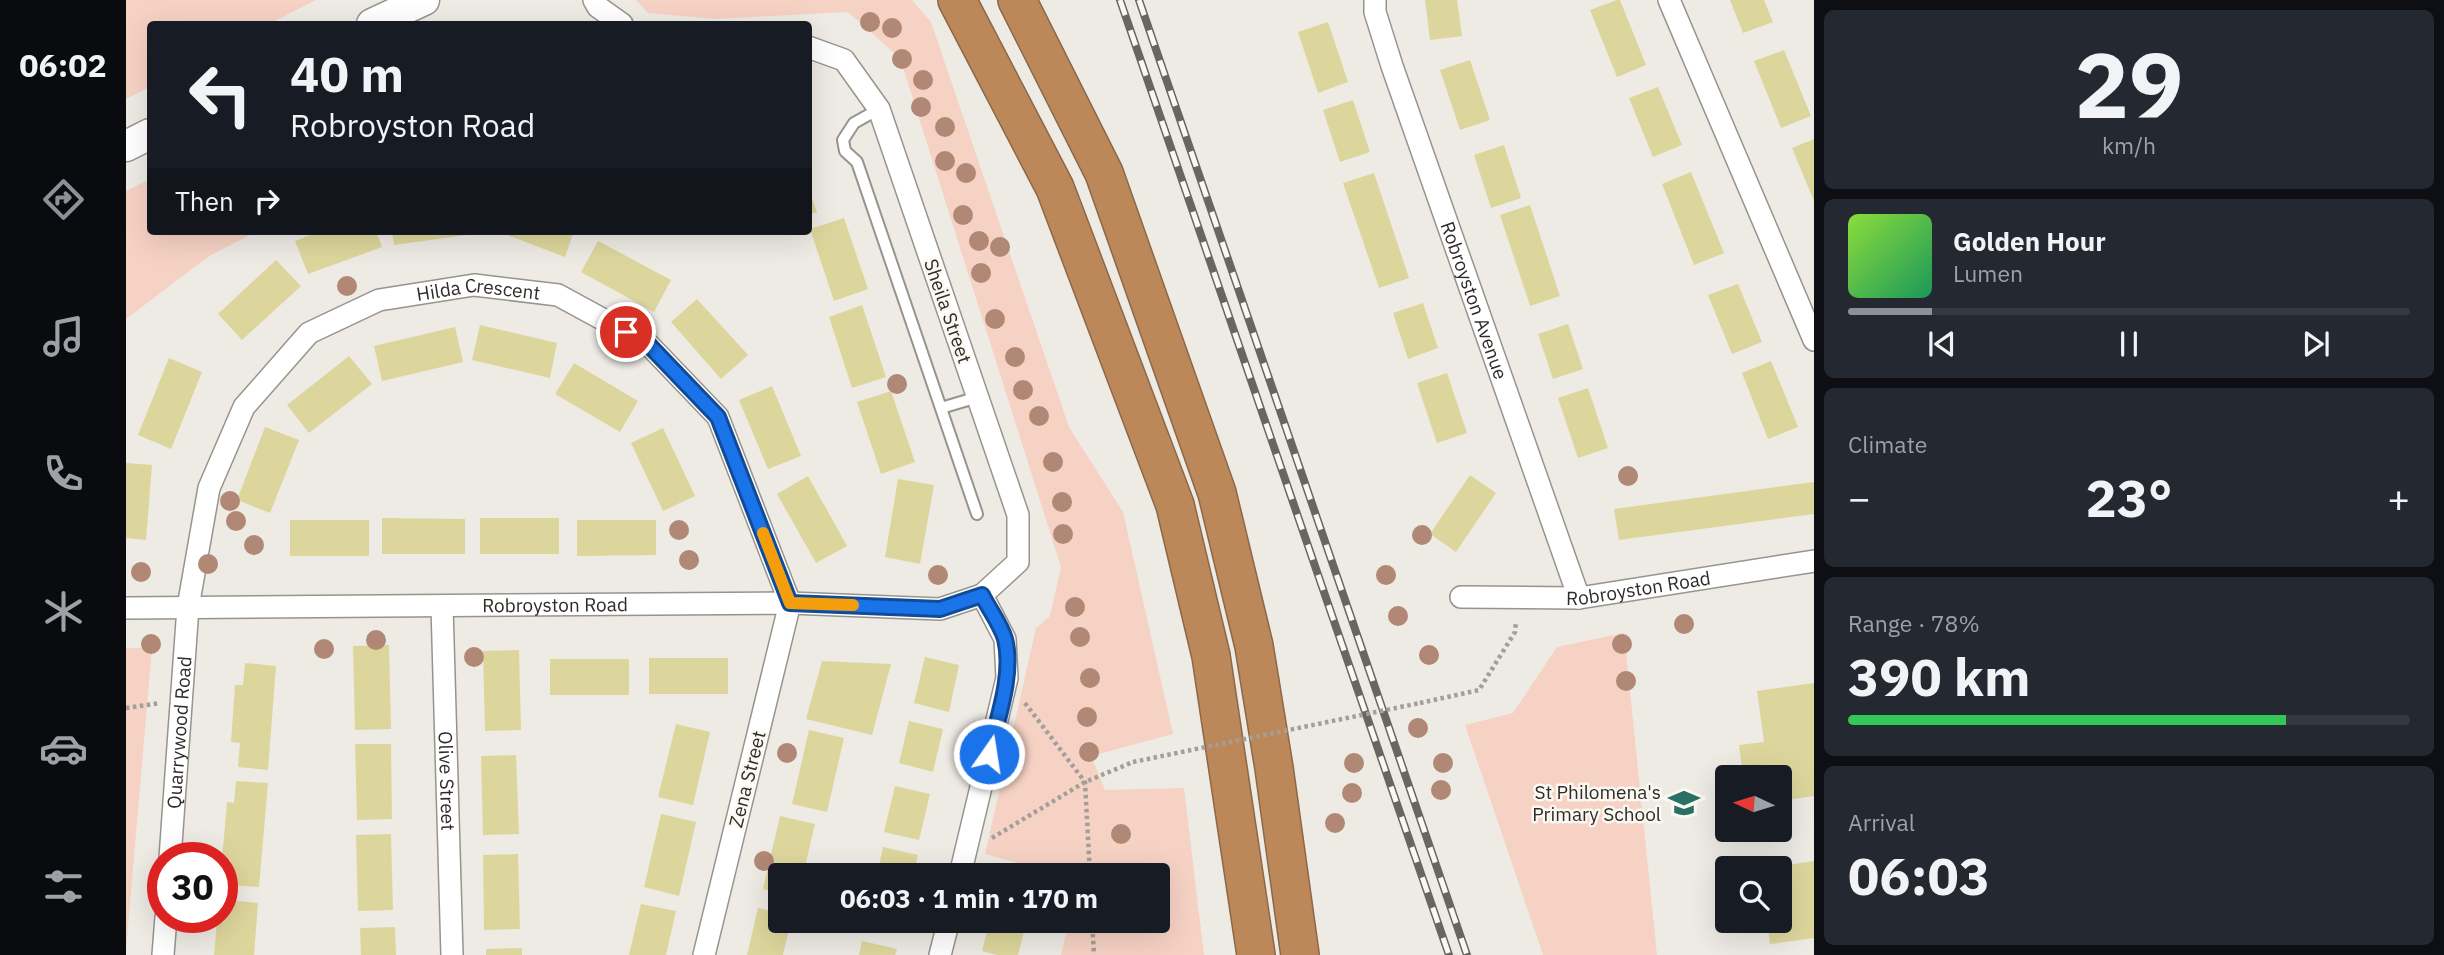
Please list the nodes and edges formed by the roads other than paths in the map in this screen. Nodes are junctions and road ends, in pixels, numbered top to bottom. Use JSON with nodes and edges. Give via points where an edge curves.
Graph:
{"nodes":[{"id":1,"x":424,"y":0,"type":"edge"},
{"id":2,"x":594,"y":0,"type":"edge"},
{"id":3,"x":957,"y":0,"type":"edge"},
{"id":4,"x":1017,"y":0,"type":"edge"},
{"id":5,"x":1374,"y":0,"type":"edge"},
{"id":6,"x":1669,"y":0,"type":"edge"},
{"id":7,"x":378,"y":21,"type":"edge"},
{"id":8,"x":618,"y":21,"type":"edge"},
{"id":9,"x":812,"y":48,"type":"edge"},
{"id":10,"x":879,"y":109,"type":"junction"},
{"id":11,"x":147,"y":136,"type":"edge"},
{"id":12,"x":126,"y":146,"type":"edge"},
{"id":13,"x":1814,"y":340,"type":"edge"},
{"id":14,"x":978,"y":397,"type":"junction"},
{"id":15,"x":941,"y":408,"type":"junction"},
{"id":16,"x":977,"y":514,"type":"dead end"},
{"id":17,"x":1814,"y":561,"type":"edge"},
{"id":18,"x":982,"y":595,"type":"junction"},
{"id":19,"x":1461,"y":597,"type":"dead end"},
{"id":20,"x":1579,"y":598,"type":"junction"},
{"id":21,"x":790,"y":603,"type":"junction"},
{"id":22,"x":442,"y":606,"type":"junction"},
{"id":23,"x":188,"y":607,"type":"junction"},
{"id":24,"x":126,"y":608,"type":"edge"},
{"id":25,"x":171,"y":842,"type":"edge"},
{"id":26,"x":962,"y":863,"type":"edge"},
{"id":27,"x":165,"y":933,"type":"edge"},
{"id":28,"x":946,"y":933,"type":"edge"},
{"id":29,"x":163,"y":955,"type":"edge"},
{"id":30,"x":452,"y":955,"type":"edge"},
{"id":31,"x":704,"y":955,"type":"edge"},
{"id":32,"x":940,"y":955,"type":"edge"},
{"id":33,"x":1256,"y":955,"type":"edge"},
{"id":34,"x":1300,"y":955,"type":"edge"}],
"edges":[{"from":1,"to":7,"type":"main road"},
{"from":2,"to":8,"type":"street"},
{"from":3,"to":33,"type":"highway","via":[[1055,188],[1175,505],[1211,656]]},
{"from":4,"to":34,"type":"highway","via":[[1104,173],[1217,493],[1254,646]]},
{"from":5,"to":20,"type":"street","name":"Robroyston Avenue","via":[[1392,66]]},
{"from":6,"to":13,"type":"street"},
{"from":9,"to":10,"type":"street","name":"Sheila Street","via":[[844,60]]},
{"from":10,"to":14,"type":"street","name":"Sheila Street"},
{"from":10,"to":15,"type":"lane","via":[[855,123],[843,140],[845,151],[857,162]]},
{"from":11,"to":12,"type":"main road"},
{"from":14,"to":15,"type":"lane"},
{"from":14,"to":18,"type":"street","name":"Sheila Street","via":[[1018,514],[1018,562]]},
{"from":15,"to":16,"type":"lane"},
{"from":17,"to":20,"type":"street","name":"Robroyston Road"},
{"from":18,"to":21,"type":"street","name":"Robroyston Road","via":[[940,609]]},
{"from":18,"to":26,"type":"street","via":[[1005,639],[1006,678]]},
{"from":19,"to":20,"type":"street","name":"Robroyston Road"},
{"from":21,"to":22,"type":"street","name":"Robroyston Road"},
{"from":21,"to":23,"type":"street","name":"Hilda Crescent","via":[[718,417],[648,344],[558,295],[474,285],[379,299],[309,333],[301,342],[244,407],[209,488]]},
{"from":21,"to":31,"type":"street","name":"Zena Street"},
{"from":22,"to":23,"type":"street","name":"Robroyston Road"},
{"from":22,"to":30,"type":"street","name":"Olive Street"},
{"from":23,"to":24,"type":"street","name":"Robroyston Road"},
{"from":23,"to":25,"type":"street","name":"Quarrywood Road"},
{"from":27,"to":29,"type":"street"},
{"from":28,"to":32,"type":"street"}]}
